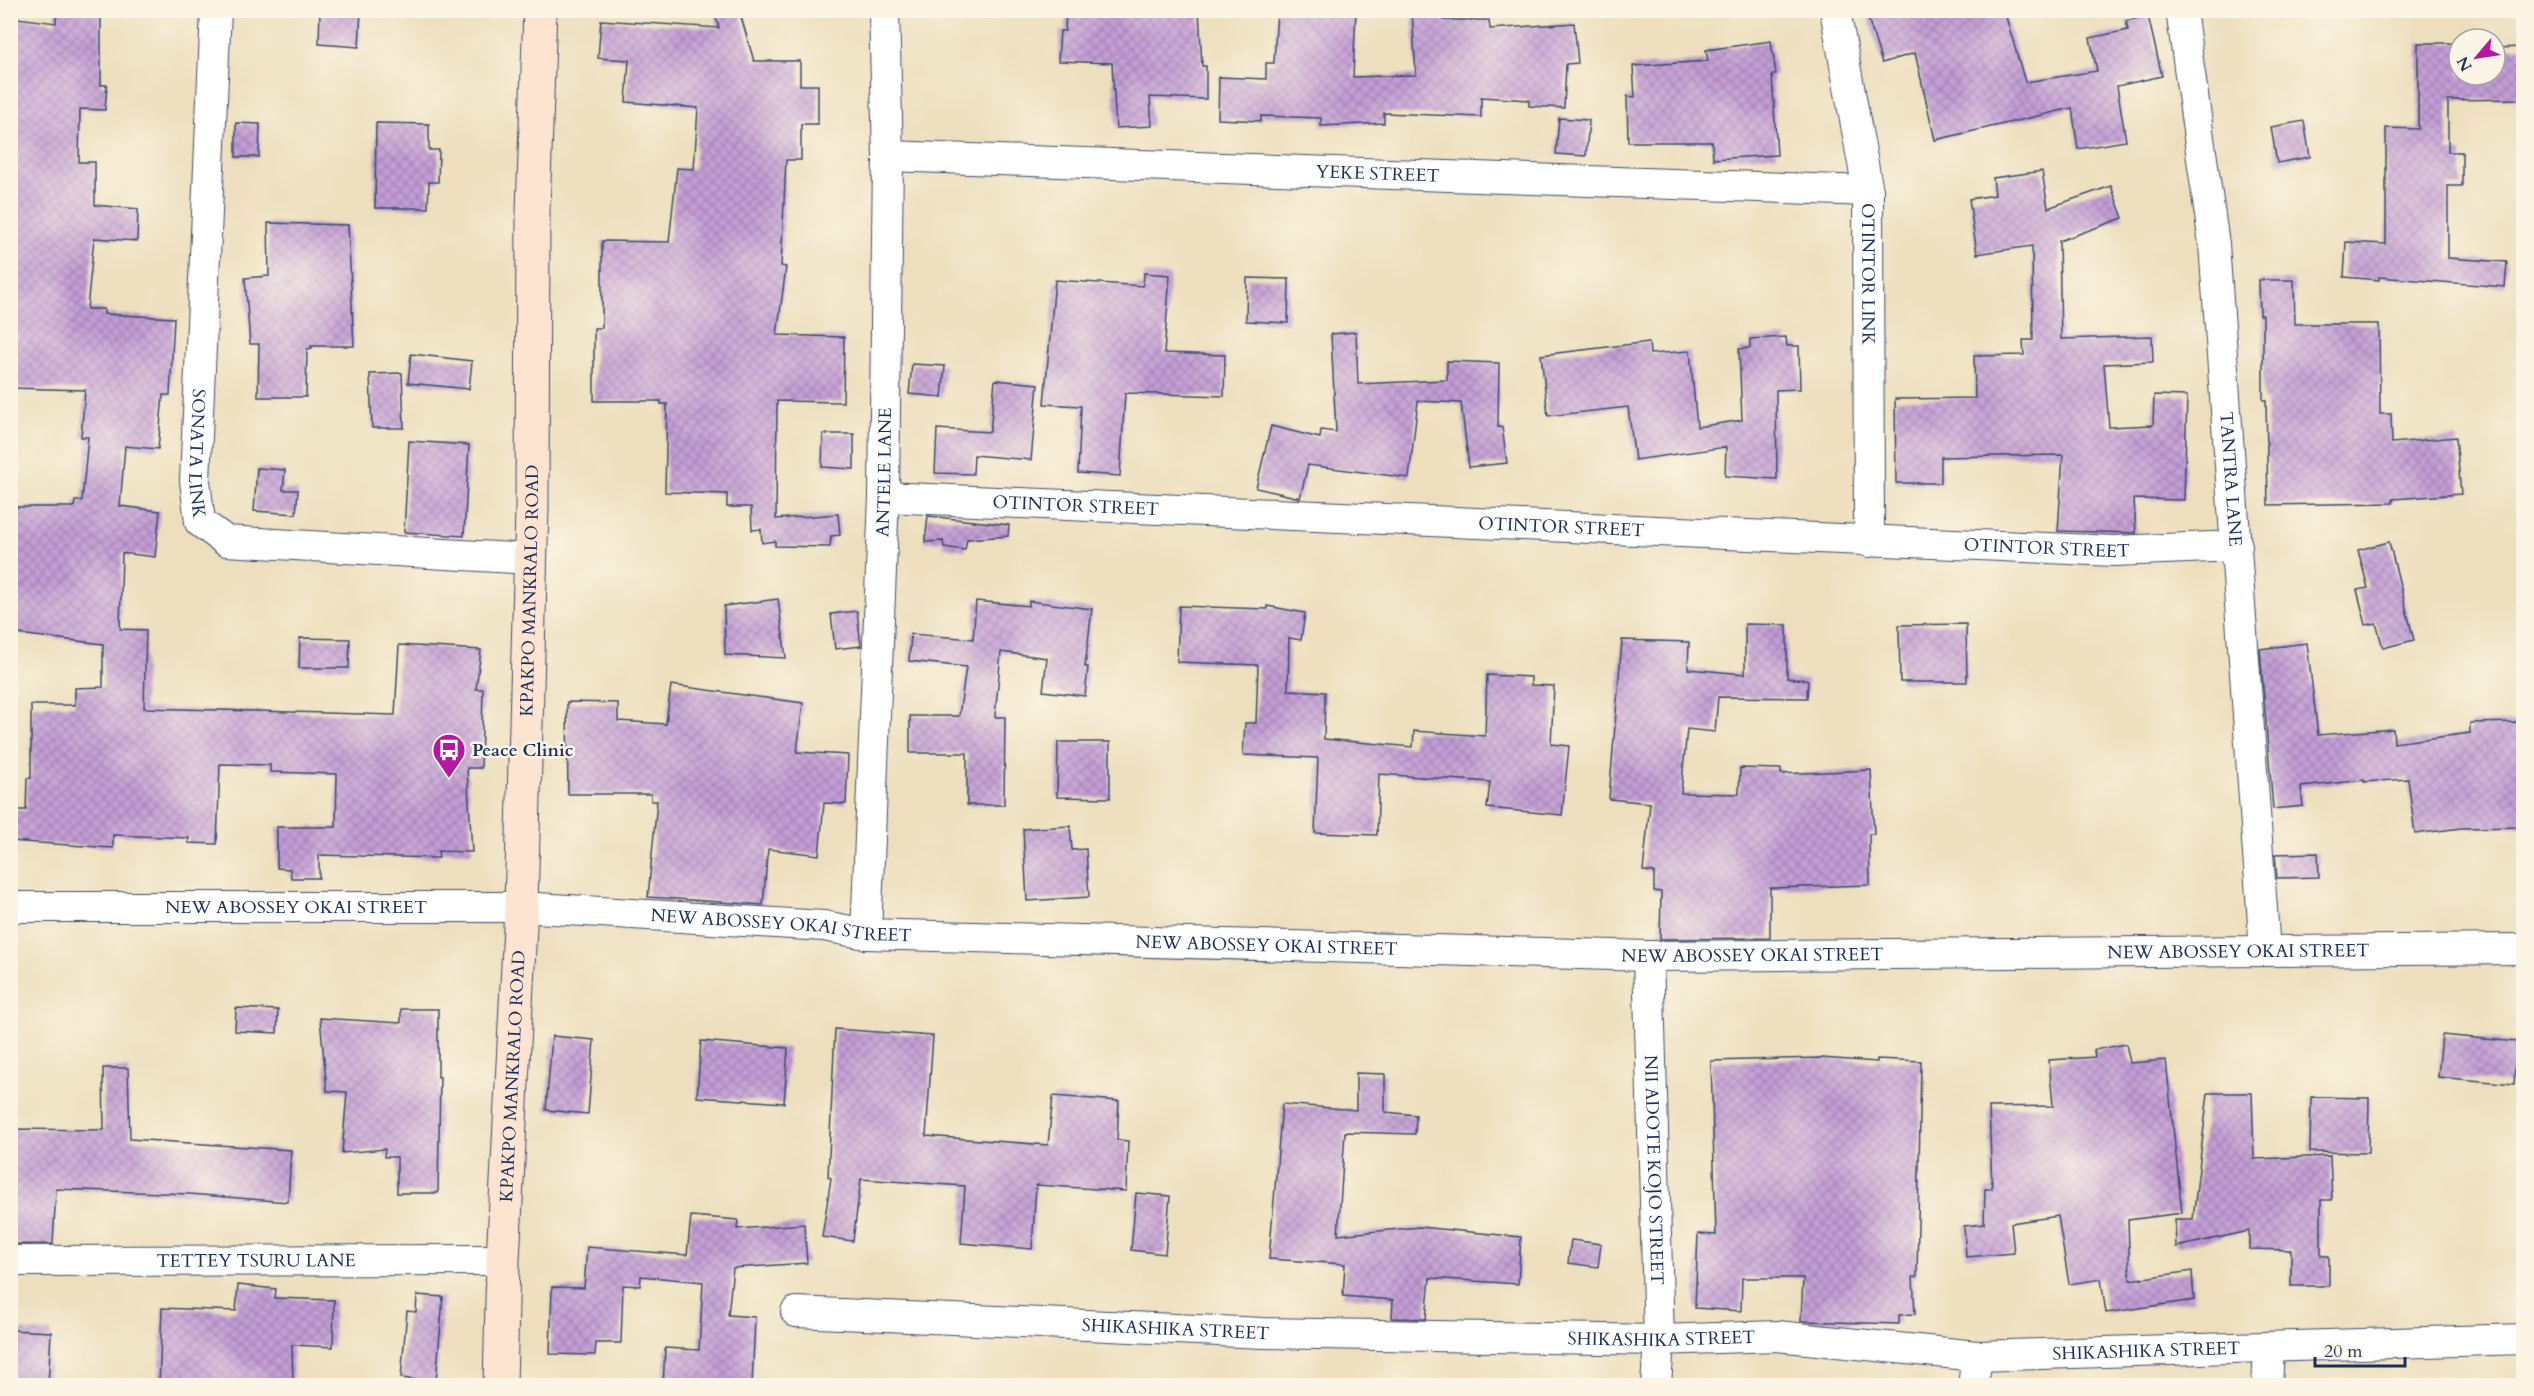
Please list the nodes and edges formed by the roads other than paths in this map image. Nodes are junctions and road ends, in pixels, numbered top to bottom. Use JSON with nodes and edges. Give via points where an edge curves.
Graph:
{"nodes":[{"id":1,"x":216,"y":10,"type":"edge"},
{"id":2,"x":540,"y":10,"type":"edge"},
{"id":3,"x":885,"y":10,"type":"edge"},
{"id":4,"x":1835,"y":10,"type":"edge"},
{"id":5,"x":2181,"y":10,"type":"edge"},
{"id":6,"x":888,"y":156,"type":"junction"},
{"id":7,"x":1868,"y":191,"type":"junction"},
{"id":8,"x":885,"y":497,"type":"junction"},
{"id":9,"x":1869,"y":542,"type":"junction"},
{"id":10,"x":2237,"y":546,"type":"junction"},
{"id":11,"x":531,"y":559,"type":"junction"},
{"id":12,"x":10,"y":908,"type":"edge"},
{"id":13,"x":521,"y":908,"type":"junction"},
{"id":14,"x":866,"y":934,"type":"junction"},
{"id":15,"x":2523,"y":949,"type":"edge"},
{"id":16,"x":2265,"y":951,"type":"junction"},
{"id":17,"x":1648,"y":956,"type":"junction"},
{"id":18,"x":502,"y":1260,"type":"junction"},
{"id":19,"x":10,"y":1261,"type":"edge"},
{"id":20,"x":796,"y":1312,"type":"dead end"},
{"id":21,"x":2523,"y":1339,"type":"edge"},
{"id":22,"x":1659,"y":1340,"type":"junction"},
{"id":23,"x":2269,"y":1349,"type":"junction"},
{"id":24,"x":1977,"y":1356,"type":"junction"},
{"id":25,"x":500,"y":1386,"type":"edge"},
{"id":26,"x":1656,"y":1386,"type":"edge"},
{"id":27,"x":1973,"y":1386,"type":"edge"},
{"id":28,"x":2267,"y":1386,"type":"edge"}],
"edges":[{"from":1,"to":11,"type":"street","name":"SONATA LINK","via":[[195,481],[200,522],[226,541]]},
{"from":2,"to":11,"type":"street","name":"KPAKPO MANKRALO ROAD","via":[[532,211]]},
{"from":3,"to":6,"type":"street","name":"ANTELE LANE"},
{"from":4,"to":7,"type":"street","name":"OTINTOR LINK"},
{"from":5,"to":10,"type":"street","name":"TANTRA LANE","via":[[2214,244]]},
{"from":6,"to":7,"type":"street","name":"YEKE STREET"},
{"from":6,"to":8,"type":"street","name":"ANTELE LANE"},
{"from":7,"to":9,"type":"street","name":"OTINTOR LINK"},
{"from":8,"to":9,"type":"street","name":"OTINTOR STREET"},
{"from":8,"to":14,"type":"street","name":"ANTELE LANE"},
{"from":9,"to":10,"type":"street","name":"OTINTOR STREET","via":[[2114,551]]},
{"from":10,"to":16,"type":"street","name":"TANTRA LANE"},
{"from":11,"to":13,"type":"street","name":"KPAKPO MANKRALO ROAD"},
{"from":12,"to":13,"type":"street","name":"NEW ABOSSEY OKAI STREET"},
{"from":13,"to":14,"type":"street","name":"NEW ABOSSEY OKAI STREET","via":[[824,926]]},
{"from":13,"to":18,"type":"street","name":"KPAKPO MANKRALO ROAD"},
{"from":14,"to":17,"type":"street","name":"NEW ABOSSEY OKAI STREET"},
{"from":15,"to":16,"type":"street","name":"NEW ABOSSEY OKAI STREET"},
{"from":16,"to":17,"type":"street","name":"NEW ABOSSEY OKAI STREET"},
{"from":17,"to":22,"type":"street","name":"NII ADOTE KOJO STREET"},
{"from":18,"to":19,"type":"street","name":"TETTEY TSURU LANE"},
{"from":18,"to":25,"type":"street","name":"KPAKPO MANKRALO ROAD"},
{"from":20,"to":22,"type":"street","name":"SHIKASHIKA STREET","via":[[1263,1333]]},
{"from":21,"to":23,"type":"street","name":"SHIKASHIKA STREET"},
{"from":22,"to":24,"type":"street","name":"SHIKASHIKA STREET","via":[[1777,1336]]},
{"from":22,"to":26,"type":"street","name":"NII ADOTE KOJO STREET"},
{"from":23,"to":24,"type":"street","name":"SHIKASHIKA STREET"},
{"from":23,"to":28,"type":"street"},
{"from":24,"to":27,"type":"street"}]}
